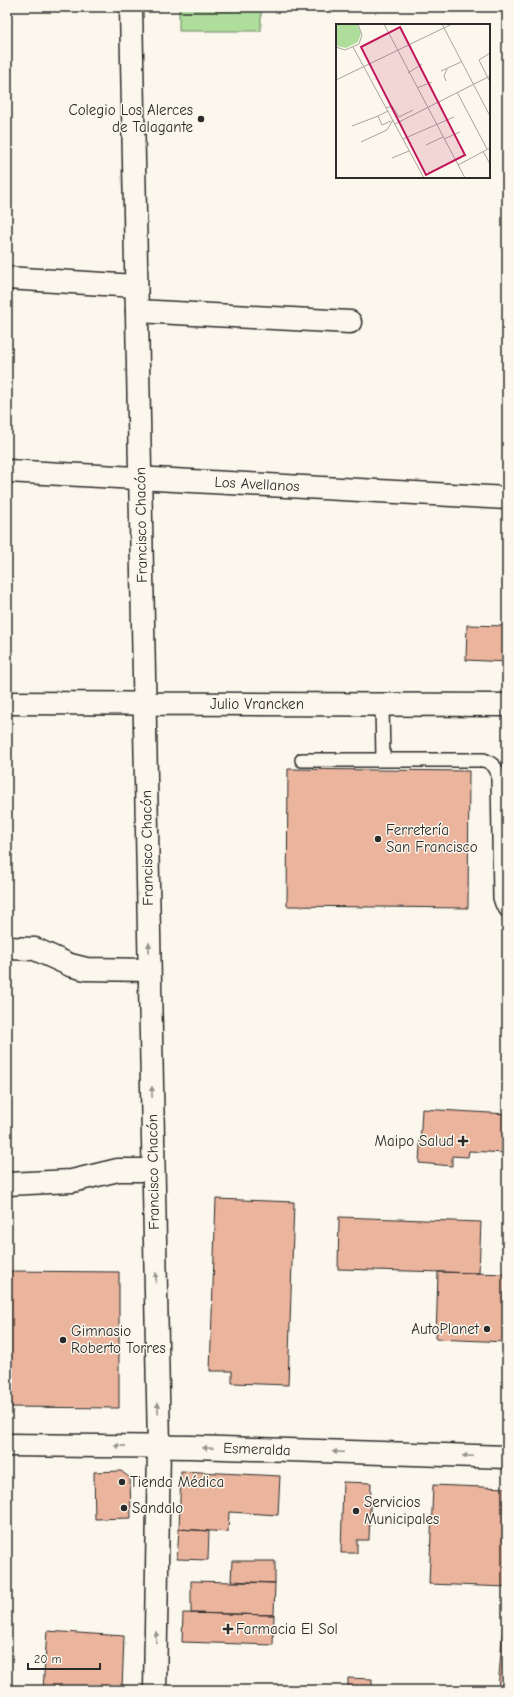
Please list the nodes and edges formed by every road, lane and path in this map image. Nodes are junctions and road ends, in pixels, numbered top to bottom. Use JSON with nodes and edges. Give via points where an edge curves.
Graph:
{"nodes":[{"id":1,"x":131,"y":7,"type":"edge"},
{"id":2,"x":7,"y":278,"type":"edge"},
{"id":3,"x":136,"y":286,"type":"junction"},
{"id":4,"x":137,"y":311,"type":"junction"},
{"id":5,"x":350,"y":322,"type":"dead end"},
{"id":6,"x":7,"y":471,"type":"edge"},
{"id":7,"x":140,"y":478,"type":"junction"},
{"id":8,"x":507,"y":498,"type":"edge"},
{"id":9,"x":7,"y":703,"type":"edge"},
{"id":10,"x":144,"y":704,"type":"junction"},
{"id":11,"x":382,"y":705,"type":"junction"},
{"id":12,"x":507,"y":705,"type":"edge"},
{"id":13,"x":302,"y":760,"type":"dead end"},
{"id":14,"x":383,"y":760,"type":"junction"},
{"id":15,"x":507,"y":911,"type":"edge"},
{"id":16,"x":7,"y":948,"type":"edge"},
{"id":17,"x":149,"y":970,"type":"junction"},
{"id":18,"x":153,"y":1170,"type":"junction"},
{"id":19,"x":7,"y":1184,"type":"edge"},
{"id":20,"x":7,"y":1445,"type":"edge"},
{"id":21,"x":159,"y":1447,"type":"junction"},
{"id":22,"x":507,"y":1457,"type":"edge"},
{"id":23,"x":155,"y":1690,"type":"edge"}],
"edges":[{"from":1,"to":3,"type":"street","name":"Francisco Chacón"},
{"from":2,"to":3,"type":"street"},
{"from":3,"to":4,"type":"street","name":"Francisco Chacón"},
{"from":4,"to":5,"type":"street"},
{"from":4,"to":7,"type":"street","name":"Francisco Chacón"},
{"from":6,"to":7,"type":"street","name":"Los Avellanos"},
{"from":7,"to":8,"type":"street","name":"Los Avellanos"},
{"from":7,"to":10,"type":"street","name":"Francisco Chacón"},
{"from":9,"to":10,"type":"street","name":"Julio Vrancken"},
{"from":10,"to":11,"type":"street","name":"Julio Vrancken"},
{"from":17,"to":10,"type":"street","name":"Francisco Chacón","one_way":true},
{"from":11,"to":12,"type":"street","name":"Julio Vrancken"},
{"from":11,"to":14,"type":"lane"},
{"from":13,"to":14,"type":"lane"},
{"from":14,"to":15,"type":"lane","via":[[484,760],[494,766],[498,776],[500,898]]},
{"from":16,"to":17,"type":"street","via":[[35,949],[70,965],[86,969]]},
{"from":18,"to":17,"type":"street","name":"Francisco Chacón","one_way":true},
{"from":18,"to":19,"type":"street","via":[[118,1170],[72,1181]]},
{"from":21,"to":18,"type":"street","name":"Francisco Chacón","one_way":true},
{"from":21,"to":20,"type":"street","name":"Esmeralda","one_way":true},
{"from":22,"to":21,"type":"street","name":"Esmeralda","one_way":true},
{"from":23,"to":21,"type":"street","name":"Francisco Chacón","one_way":true}]}
